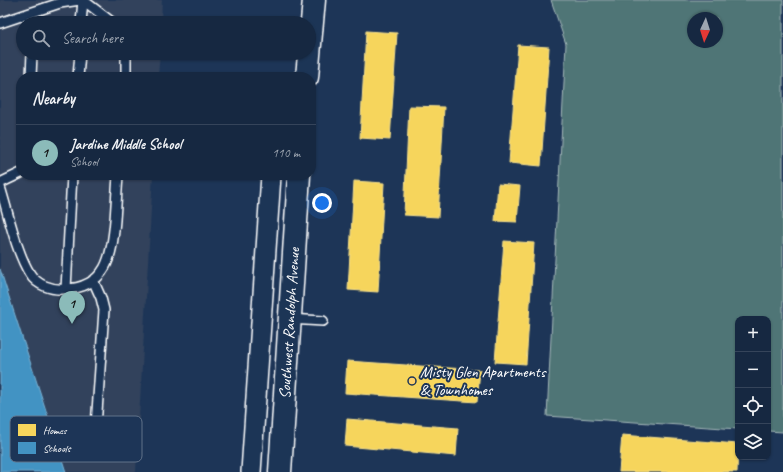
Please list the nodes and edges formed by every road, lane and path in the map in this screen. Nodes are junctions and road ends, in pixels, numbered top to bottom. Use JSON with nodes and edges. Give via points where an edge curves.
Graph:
{"nodes":[{"id":1,"x":82,"y":0,"type":"edge"},
{"id":2,"x":314,"y":0,"type":"edge"},
{"id":3,"x":33,"y":12,"type":"junction"},
{"id":4,"x":21,"y":16,"type":"edge"},
{"id":5,"x":33,"y":16,"type":"edge"},
{"id":6,"x":81,"y":16,"type":"edge"},
{"id":7,"x":104,"y":16,"type":"edge"},
{"id":8,"x":313,"y":16,"type":"edge"},
{"id":9,"x":16,"y":18,"type":"edge"},
{"id":10,"x":0,"y":23,"type":"edge"},
{"id":11,"x":32,"y":60,"type":"edge"},
{"id":12,"x":79,"y":60,"type":"edge"},
{"id":13,"x":126,"y":60,"type":"edge"},
{"id":14,"x":309,"y":60,"type":"edge"},
{"id":15,"x":31,"y":72,"type":"edge"},
{"id":16,"x":78,"y":72,"type":"edge"},
{"id":17,"x":126,"y":72,"type":"edge"},
{"id":18,"x":307,"y":72,"type":"edge"},
{"id":19,"x":16,"y":175,"type":"edge"},
{"id":20,"x":72,"y":180,"type":"edge"},
{"id":21,"x":118,"y":180,"type":"edge"},
{"id":22,"x":271,"y":180,"type":"edge"},
{"id":23,"x":299,"y":180,"type":"edge"},
{"id":24,"x":0,"y":183,"type":"edge"},
{"id":25,"x":0,"y":187,"type":"edge"},
{"id":26,"x":93,"y":280,"type":"junction"},
{"id":27,"x":66,"y":289,"type":"junction"},
{"id":28,"x":289,"y":319,"type":"junction"},
{"id":29,"x":323,"y":321,"type":"dead end"},
{"id":30,"x":256,"y":407,"type":"junction"},
{"id":31,"x":284,"y":409,"type":"junction"},
{"id":32,"x":97,"y":416,"type":"edge"},
{"id":33,"x":251,"y":472,"type":"edge"},
{"id":34,"x":280,"y":472,"type":"edge"}],
"edges":[{"from":1,"to":3,"type":"lane","via":[[60,3]]},
{"from":1,"to":6,"type":"lane"},
{"from":1,"to":7,"type":"lane"},
{"from":2,"to":8,"type":"street"},
{"from":3,"to":4,"type":"lane"},
{"from":3,"to":5,"type":"lane"},
{"from":9,"to":10,"type":"lane"},
{"from":11,"to":15,"type":"lane"},
{"from":12,"to":16,"type":"lane"},
{"from":13,"to":17,"type":"lane"},
{"from":14,"to":18,"type":"street"},
{"from":19,"to":24,"type":"lane"},
{"from":20,"to":27,"type":"lane"},
{"from":21,"to":26,"type":"lane","via":[[113,246],[109,261],[101,274]]},
{"from":22,"to":30,"type":"street"},
{"from":23,"to":28,"type":"street","name":"Southwest Randolph Avenue"},
{"from":25,"to":27,"type":"lane","via":[[30,275],[45,286]]},
{"from":26,"to":27,"type":"lane","via":[[76,288]]},
{"from":26,"to":32,"type":"lane","via":[[104,310]]},
{"from":28,"to":29,"type":"lane"},
{"from":28,"to":31,"type":"street","name":"Southwest Randolph Avenue"},
{"from":30,"to":31,"type":"street"},
{"from":30,"to":33,"type":"street"},
{"from":31,"to":34,"type":"street","name":"Southwest Randolph Avenue"}]}
